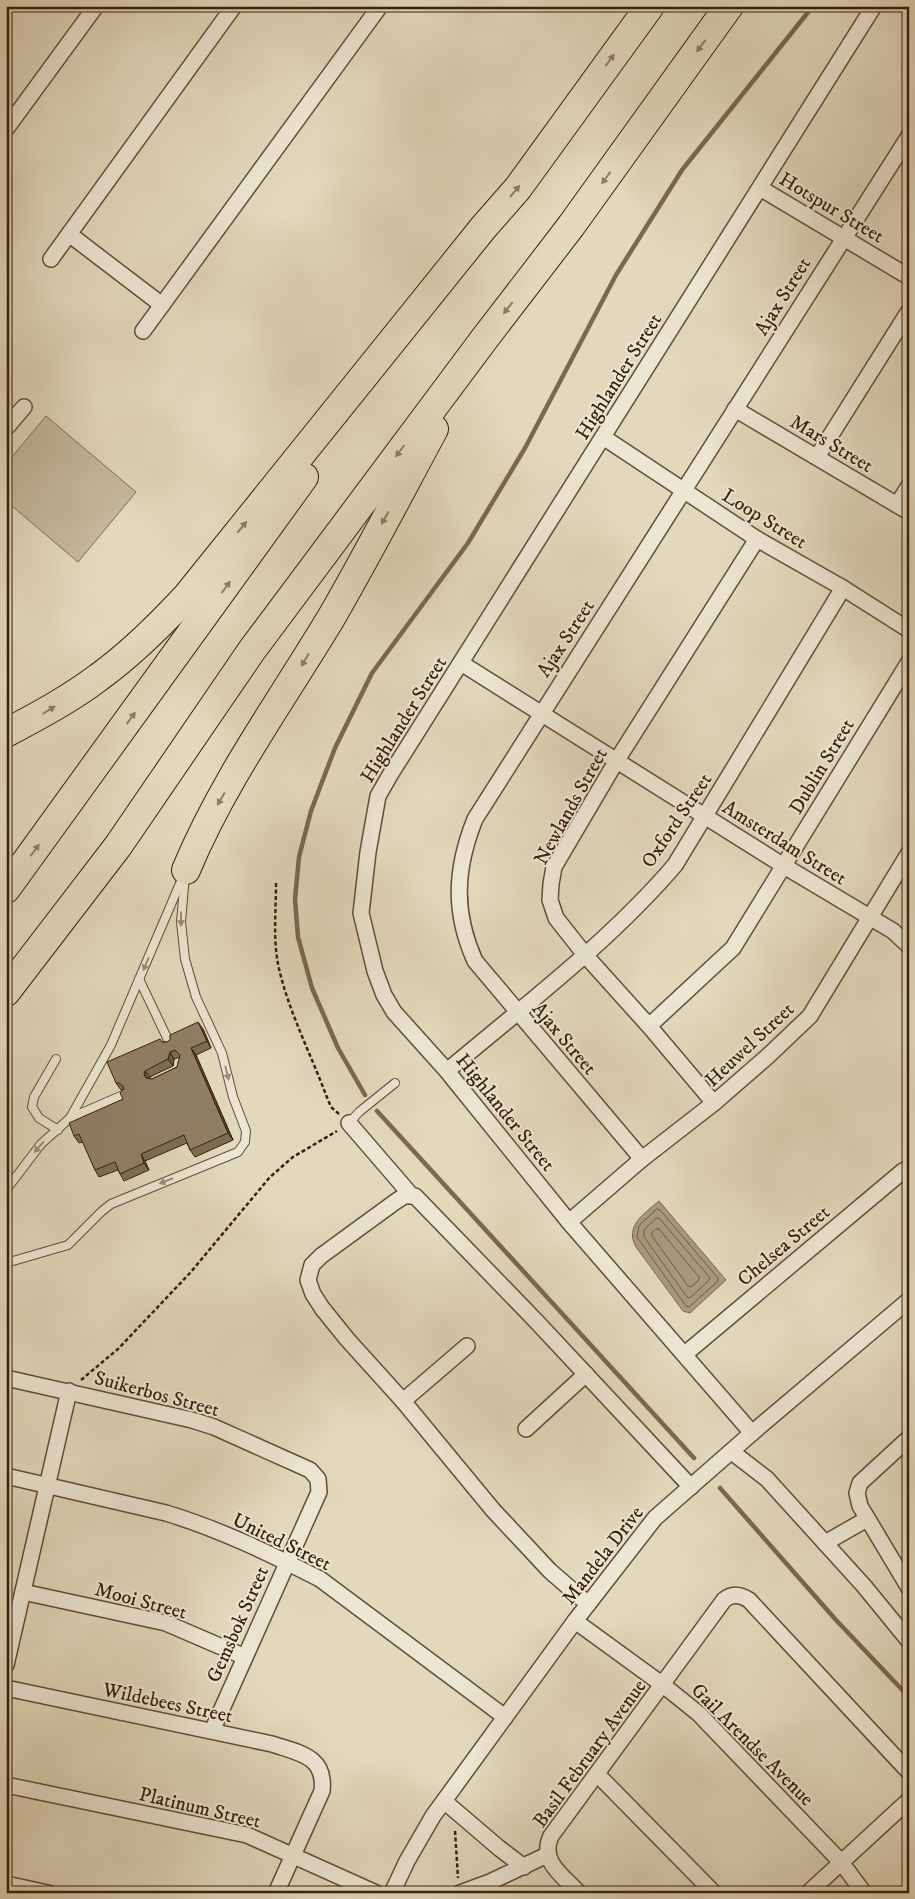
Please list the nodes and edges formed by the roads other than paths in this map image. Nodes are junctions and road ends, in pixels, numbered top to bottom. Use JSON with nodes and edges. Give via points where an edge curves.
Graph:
{"nodes":[{"id":1,"x":96,"y":6,"type":"edge"},
{"id":2,"x":234,"y":6,"type":"edge"},
{"id":3,"x":380,"y":6,"type":"edge"},
{"id":4,"x":650,"y":6,"type":"edge"},
{"id":5,"x":729,"y":6,"type":"edge"},
{"id":6,"x":874,"y":6,"type":"edge"},
{"id":7,"x":6,"y":129,"type":"edge"},
{"id":8,"x":909,"y":136,"type":"edge"},
{"id":9,"x":760,"y":188,"type":"junction"},
{"id":10,"x":482,"y":228,"type":"junction"},
{"id":11,"x":69,"y":234,"type":"junction"},
{"id":12,"x":844,"y":238,"type":"junction"},
{"id":13,"x":51,"y":259,"type":"dead end"},
{"id":14,"x":909,"y":277,"type":"edge"},
{"id":15,"x":162,"y":305,"type":"junction"},
{"id":16,"x":909,"y":311,"type":"edge"},
{"id":17,"x":143,"y":331,"type":"dead end"},
{"id":18,"x":484,"y":338,"type":"junction"},
{"id":19,"x":24,"y":407,"type":"dead end"},
{"id":20,"x":736,"y":409,"type":"junction"},
{"id":21,"x":6,"y":428,"type":"edge"},
{"id":22,"x":603,"y":437,"type":"junction"},
{"id":23,"x":817,"y":457,"type":"junction"},
{"id":24,"x":909,"y":486,"type":"edge"},
{"id":25,"x":683,"y":490,"type":"junction"},
{"id":26,"x":903,"y":509,"type":"edge"},
{"id":27,"x":757,"y":539,"type":"junction"},
{"id":28,"x":843,"y":588,"type":"junction"},
{"id":29,"x":909,"y":630,"type":"edge"},
{"id":30,"x":909,"y":662,"type":"edge"},
{"id":31,"x":461,"y":663,"type":"junction"},
{"id":32,"x":541,"y":712,"type":"junction"},
{"id":33,"x":6,"y":733,"type":"edge"},
{"id":34,"x":617,"y":760,"type":"junction"},
{"id":35,"x":706,"y":816,"type":"junction"},
{"id":36,"x":909,"y":853,"type":"edge"},
{"id":37,"x":784,"y":866,"type":"junction"},
{"id":38,"x":186,"y":870,"type":"junction"},
{"id":39,"x":6,"y":889,"type":"edge"},
{"id":40,"x":869,"y":918,"type":"junction"},
{"id":41,"x":909,"y":946,"type":"edge"},
{"id":42,"x":586,"y":956,"type":"junction"},
{"id":43,"x":140,"y":979,"type":"junction"},
{"id":44,"x":6,"y":992,"type":"edge"},
{"id":45,"x":517,"y":1012,"type":"junction"},
{"id":46,"x":649,"y":1026,"type":"junction"},
{"id":47,"x":170,"y":1044,"type":"edge"},
{"id":48,"x":56,"y":1059,"type":"dead end"},
{"id":49,"x":447,"y":1071,"type":"junction"},
{"id":50,"x":395,"y":1083,"type":"dead end"},
{"id":51,"x":123,"y":1095,"type":"edge"},
{"id":52,"x":714,"y":1103,"type":"junction"},
{"id":53,"x":70,"y":1118,"type":"junction"},
{"id":54,"x":349,"y":1124,"type":"joint"},
{"id":55,"x":58,"y":1130,"type":"junction"},
{"id":56,"x":642,"y":1160,"type":"junction"},
{"id":57,"x":909,"y":1168,"type":"edge"},
{"id":58,"x":6,"y":1190,"type":"edge"},
{"id":59,"x":412,"y":1195,"type":"junction"},
{"id":60,"x":569,"y":1222,"type":"junction"},
{"id":61,"x":6,"y":1263,"type":"edge"},
{"id":62,"x":909,"y":1300,"type":"edge"},
{"id":63,"x":467,"y":1346,"type":"dead end"},
{"id":64,"x":685,"y":1354,"type":"junction"},
{"id":65,"x":586,"y":1374,"type":"junction"},
{"id":66,"x":6,"y":1378,"type":"edge"},
{"id":67,"x":69,"y":1391,"type":"junction"},
{"id":68,"x":403,"y":1401,"type":"junction"},
{"id":69,"x":526,"y":1429,"type":"dead end"},
{"id":70,"x":752,"y":1433,"type":"junction"},
{"id":71,"x":909,"y":1438,"type":"edge"},
{"id":72,"x":728,"y":1456,"type":"junction"},
{"id":73,"x":6,"y":1476,"type":"edge"},
{"id":74,"x":318,"y":1479,"type":"joint"},
{"id":75,"x":695,"y":1484,"type":"junction"},
{"id":76,"x":47,"y":1486,"type":"junction"},
{"id":77,"x":867,"y":1519,"type":"junction"},
{"id":78,"x":824,"y":1543,"type":"junction"},
{"id":79,"x":287,"y":1562,"type":"junction"},
{"id":80,"x":909,"y":1588,"type":"edge"},
{"id":81,"x":23,"y":1592,"type":"junction"},
{"id":82,"x":588,"y":1604,"type":"junction"},
{"id":83,"x":575,"y":1621,"type":"junction"},
{"id":84,"x":909,"y":1641,"type":"edge"},
{"id":85,"x":245,"y":1657,"type":"junction"},
{"id":86,"x":6,"y":1666,"type":"edge"},
{"id":87,"x":663,"y":1685,"type":"junction"},
{"id":88,"x":6,"y":1688,"type":"edge"},
{"id":89,"x":505,"y":1717,"type":"junction"},
{"id":90,"x":212,"y":1731,"type":"junction"},
{"id":91,"x":909,"y":1772,"type":"edge"},
{"id":92,"x":597,"y":1774,"type":"junction"},
{"id":93,"x":6,"y":1785,"type":"edge"},
{"id":94,"x":909,"y":1800,"type":"edge"},
{"id":95,"x":449,"y":1805,"type":"junction"},
{"id":96,"x":547,"y":1855,"type":"junction"},
{"id":97,"x":292,"y":1856,"type":"junction"},
{"id":98,"x":841,"y":1862,"type":"junction"},
{"id":99,"x":524,"y":1867,"type":"junction"},
{"id":100,"x":6,"y":1884,"type":"edge"},
{"id":101,"x":463,"y":1891,"type":"edge"},
{"id":102,"x":48,"y":1893,"type":"edge"},
{"id":103,"x":276,"y":1893,"type":"edge"},
{"id":104,"x":376,"y":1893,"type":"edge"},
{"id":105,"x":392,"y":1893,"type":"edge"},
{"id":106,"x":579,"y":1893,"type":"edge"},
{"id":107,"x":714,"y":1893,"type":"edge"},
{"id":108,"x":808,"y":1893,"type":"edge"},
{"id":109,"x":864,"y":1893,"type":"edge"}],
"edges":[{"from":1,"to":7,"type":"street"},
{"from":2,"to":11,"type":"street"},
{"from":3,"to":15,"type":"street"},
{"from":10,"to":4,"type":"highway","one_way":true,"via":[[518,188]]},
{"from":5,"to":18,"type":"highway","one_way":true,"via":[[571,226]]},
{"from":6,"to":9,"type":"street","name":"Highlander Street"},
{"from":8,"to":12,"type":"street","name":"Ajax Street"},
{"from":9,"to":12,"type":"street","name":"Hotspur Street"},
{"from":9,"to":22,"type":"street","name":"Highlander Street"},
{"from":33,"to":10,"type":"highway","one_way":true,"via":[[45,713],[100,677],[158,628]]},
{"from":39,"to":10,"type":"highway","one_way":true},
{"from":11,"to":13,"type":"street"},
{"from":11,"to":15,"type":"street"},
{"from":12,"to":14,"type":"street","name":"Hotspur Street"},
{"from":12,"to":20,"type":"street","name":"Ajax Street"},
{"from":15,"to":17,"type":"street"},
{"from":16,"to":23,"type":"street"},
{"from":18,"to":38,"type":"highway","one_way":true,"via":[[331,617],[202,833]]},
{"from":18,"to":44,"type":"highway","one_way":true,"via":[[252,650],[118,846]]},
{"from":19,"to":21,"type":"street"},
{"from":20,"to":23,"type":"street","name":"Mars Street"},
{"from":20,"to":25,"type":"street","name":"Ajax Street"},
{"from":22,"to":25,"type":"street","name":"Loop Street"},
{"from":22,"to":31,"type":"street","name":"Highlander Street"},
{"from":23,"to":26,"type":"street","name":"Mars Street"},
{"from":24,"to":26,"type":"street"},
{"from":25,"to":27,"type":"street","name":"Loop Street"},
{"from":25,"to":32,"type":"street","name":"Ajax Street"},
{"from":27,"to":28,"type":"street","name":"Loop Street"},
{"from":27,"to":34,"type":"street","name":"Newlands Street"},
{"from":28,"to":29,"type":"street","name":"Loop Street"},
{"from":28,"to":35,"type":"street","name":"Oxford Street"},
{"from":30,"to":37,"type":"street","name":"Dublin Street"},
{"from":31,"to":32,"type":"street","name":"Amsterdam Street"},
{"from":31,"to":49,"type":"street","name":"Highlander Street","via":[[378,796],[361,913],[384,995],[394,1012]]},
{"from":32,"to":34,"type":"street","name":"Amsterdam Street"},
{"from":32,"to":45,"type":"street","name":"Ajax Street","via":[[474,819],[460,878],[460,915],[466,940],[475,961]]},
{"from":34,"to":35,"type":"street","name":"Amsterdam Street"},
{"from":34,"to":42,"type":"street","name":"Newlands Street","via":[[554,867],[551,884],[550,900],[556,918]]},
{"from":35,"to":37,"type":"street","name":"Amsterdam Street"},
{"from":35,"to":42,"type":"street","name":"Oxford Street","via":[[675,865]]},
{"from":36,"to":40,"type":"street","name":"Heuwel Street"},
{"from":37,"to":40,"type":"street","name":"Amsterdam Street"},
{"from":37,"to":46,"type":"street","name":"Dublin Street","via":[[733,948]]},
{"from":38,"to":43,"type":"lane","one_way":true},
{"from":38,"to":61,"type":"lane","one_way":true,"via":[[181,905],[185,959],[196,997],[222,1053],[246,1131],[245,1142],[238,1152],[112,1204],[68,1245]]},
{"from":40,"to":41,"type":"street","name":"Amsterdam Street","via":[[893,931]]},
{"from":40,"to":52,"type":"street","name":"Heuwel Street","via":[[810,1016]]},
{"from":42,"to":45,"type":"street","name":"Oxford Street"},
{"from":42,"to":46,"type":"street","name":"Newlands Street"},
{"from":43,"to":47,"type":"lane"},
{"from":43,"to":53,"type":"lane","via":[[111,1045]]},
{"from":45,"to":49,"type":"street","name":"Oxford Street"},
{"from":45,"to":56,"type":"street","name":"Ajax Street"},
{"from":46,"to":52,"type":"street","name":"Newlands Street"},
{"from":48,"to":55,"type":"lane","via":[[34,1097],[32,1107],[39,1118]]},
{"from":49,"to":60,"type":"street","name":"Highlander Street"},
{"from":50,"to":54,"type":"lane"},
{"from":51,"to":53,"type":"lane"},
{"from":52,"to":56,"type":"street","name":"Heuwel Street"},
{"from":53,"to":55,"type":"lane"},
{"from":54,"to":59,"type":"street"},
{"from":55,"to":58,"type":"lane","one_way":true,"via":[[41,1144]]},
{"from":56,"to":60,"type":"street","name":"Heuwel Street"},
{"from":57,"to":64,"type":"street","name":"Chelsea Street"},
{"from":59,"to":65,"type":"street","via":[[421,1200]]},
{"from":59,"to":68,"type":"street","via":[[404,1196],[321,1256],[312,1265],[308,1280],[322,1308],[347,1340]]},
{"from":60,"to":64,"type":"street","name":"Highlander Street"},
{"from":62,"to":70,"type":"street","name":"Mandela Drive"},
{"from":63,"to":68,"type":"street"},
{"from":64,"to":70,"type":"street","name":"Highlander Street"},
{"from":65,"to":69,"type":"street"},
{"from":65,"to":75,"type":"street","via":[[639,1432]]},
{"from":66,"to":67,"type":"street","name":"Suikerbos Street"},
{"from":67,"to":74,"type":"street","name":"Suikerbos Street","via":[[214,1427],[310,1470]]},
{"from":67,"to":76,"type":"street"},
{"from":68,"to":82,"type":"street","via":[[493,1510],[550,1571]]},
{"from":70,"to":72,"type":"street","name":"Mandela Drive"},
{"from":71,"to":77,"type":"street","via":[[860,1483],[858,1502]]},
{"from":72,"to":75,"type":"street","name":"Mandela Drive"},
{"from":72,"to":78,"type":"street","via":[[767,1479]]},
{"from":73,"to":76,"type":"street","name":"United Street"},
{"from":74,"to":79,"type":"street","name":"Gemsbok Street","via":[[319,1492]]},
{"from":75,"to":82,"type":"street","name":"Mandela Drive","via":[[655,1518]]},
{"from":76,"to":79,"type":"street","name":"United Street","via":[[166,1513]]},
{"from":76,"to":81,"type":"street"},
{"from":77,"to":78,"type":"street"},
{"from":77,"to":80,"type":"street"},
{"from":78,"to":84,"type":"street"},
{"from":79,"to":85,"type":"street","name":"Gemsbok Street"},
{"from":79,"to":89,"type":"street","name":"United Street","via":[[320,1579]]},
{"from":81,"to":85,"type":"street","name":"Mooi Street","via":[[166,1623]]},
{"from":81,"to":86,"type":"street"},
{"from":82,"to":83,"type":"street","name":"Mandela Drive"},
{"from":83,"to":87,"type":"street","name":"Gail Arendse Avenue"},
{"from":83,"to":89,"type":"street","name":"Mandela Drive"},
{"from":85,"to":90,"type":"street","name":"Gemsbok Street"},
{"from":87,"to":91,"type":"street","name":"Basil February Avenue","via":[[724,1600],[744,1596]]},
{"from":87,"to":92,"type":"street","name":"Basil February Avenue"},
{"from":87,"to":98,"type":"street","name":"Gail Arendse Avenue","via":[[699,1714]]},
{"from":88,"to":90,"type":"street","name":"Wildebees Street"},
{"from":89,"to":95,"type":"street","name":"Mandela Drive"},
{"from":90,"to":97,"type":"street","name":"Wildebees Street","via":[[272,1744],[318,1765],[323,1775],[322,1791]]},
{"from":92,"to":96,"type":"street","name":"Basil February Avenue","via":[[551,1836]]},
{"from":92,"to":107,"type":"street"},
{"from":93,"to":97,"type":"street","name":"Platinum Street","via":[[247,1835]]},
{"from":94,"to":98,"type":"street"},
{"from":95,"to":99,"type":"street"},
{"from":95,"to":105,"type":"street","name":"Mandela Drive","via":[[433,1816]]},
{"from":96,"to":99,"type":"street"},
{"from":96,"to":106,"type":"street","name":"Basil February Avenue"},
{"from":97,"to":103,"type":"street"},
{"from":97,"to":104,"type":"street","name":"Platinum Street"},
{"from":98,"to":108,"type":"street"},
{"from":98,"to":109,"type":"street","name":"Gail Arendse Avenue"},
{"from":99,"to":101,"type":"street"},
{"from":100,"to":102,"type":"street"}]}
